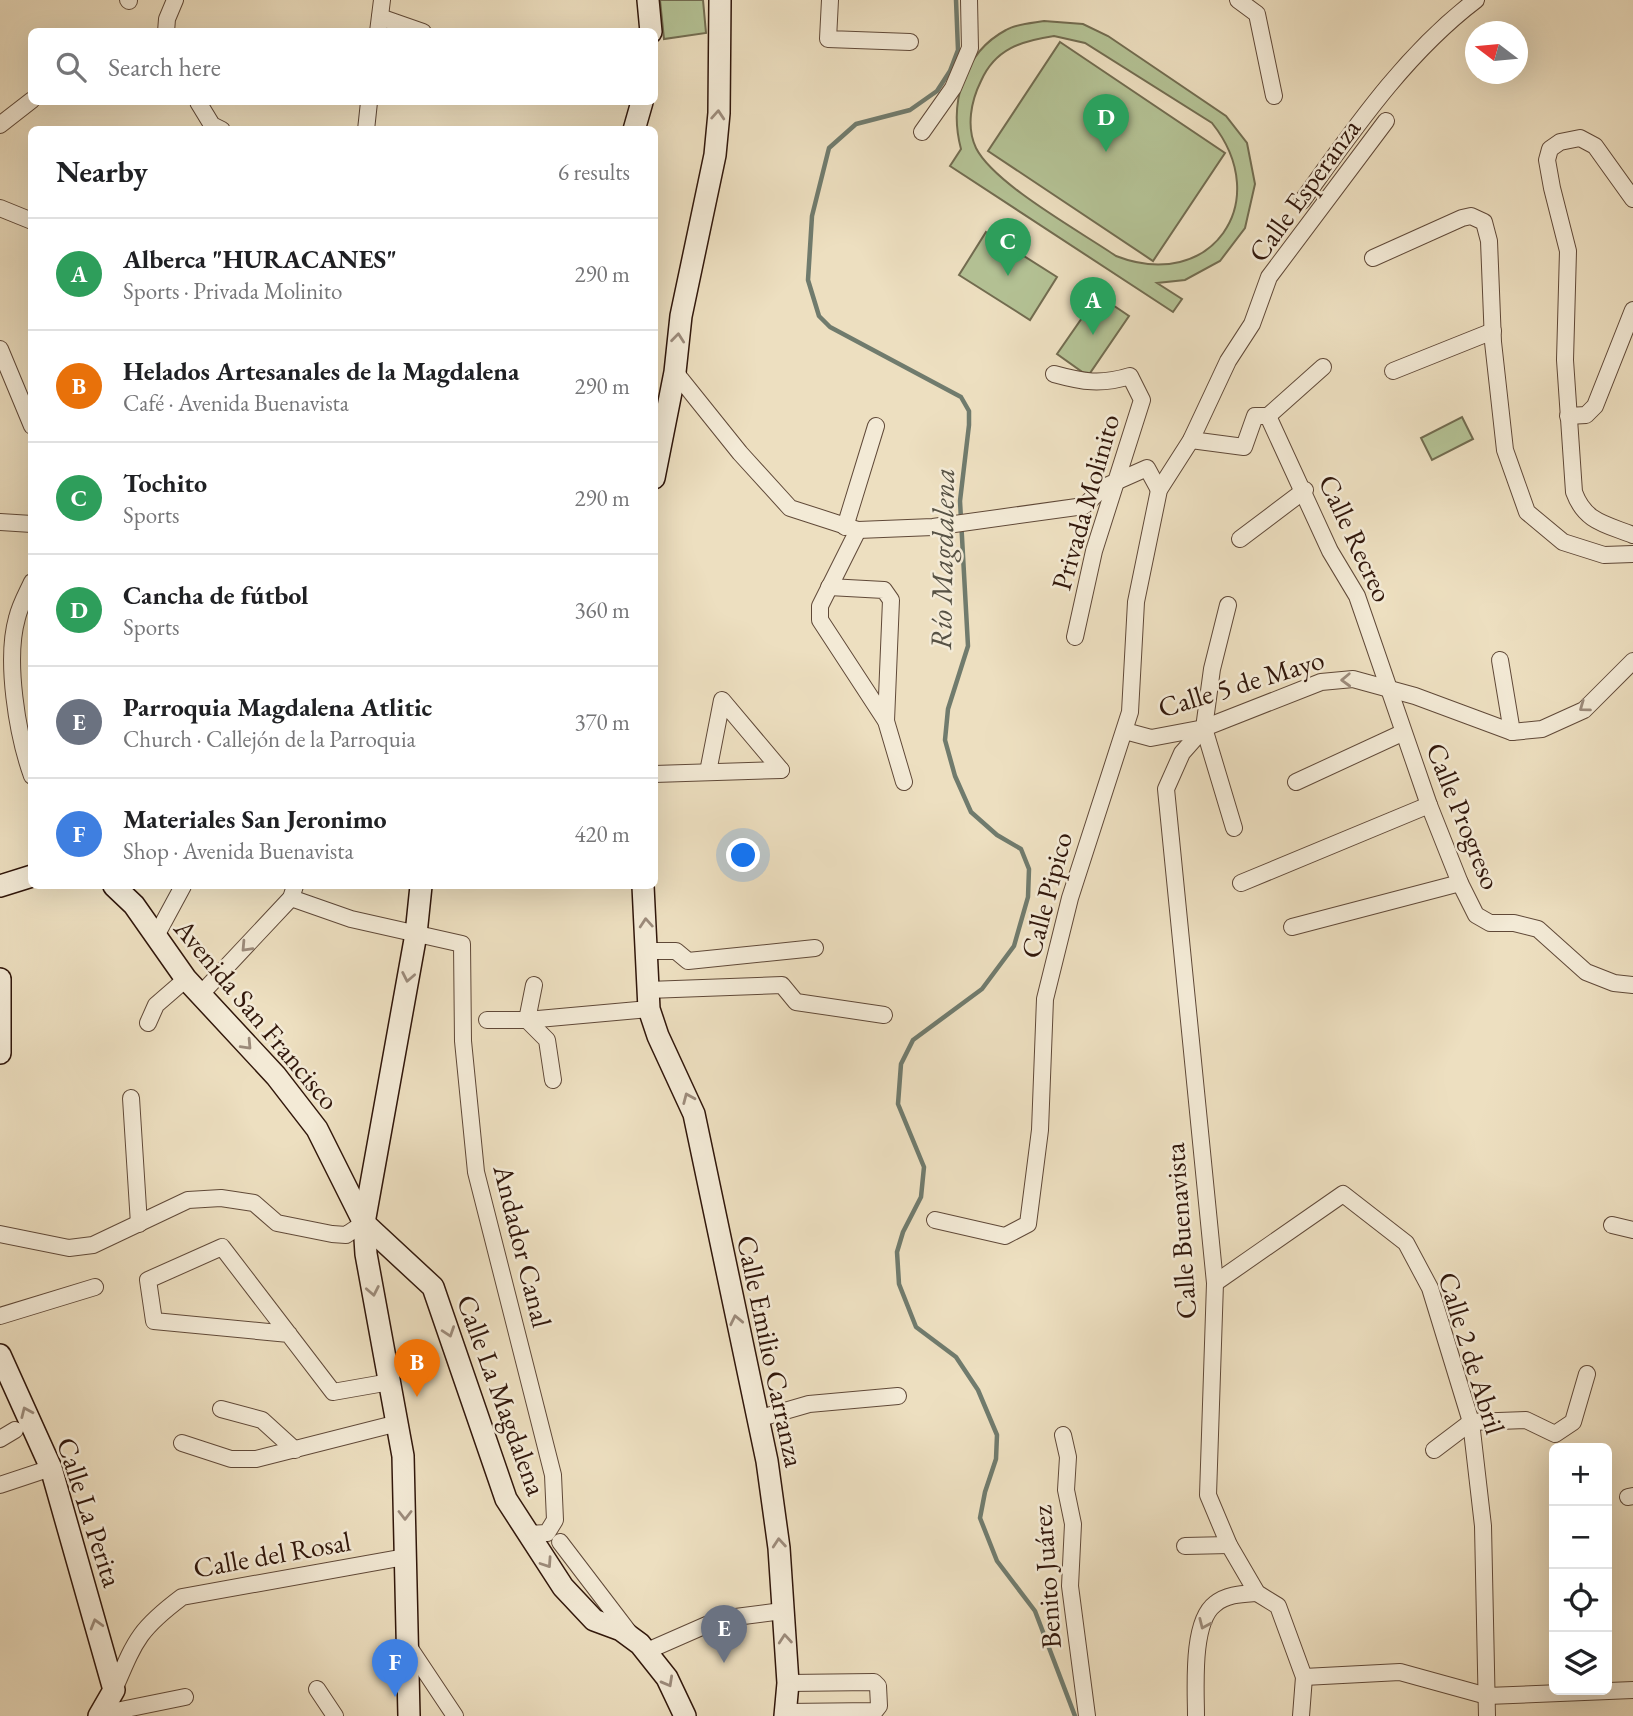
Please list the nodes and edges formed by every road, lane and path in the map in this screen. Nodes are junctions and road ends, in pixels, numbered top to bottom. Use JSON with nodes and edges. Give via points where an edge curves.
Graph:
{"nodes":[{"id":1,"x":176,"y":0,"type":"edge"},
{"id":2,"x":382,"y":0,"type":"edge"},
{"id":3,"x":648,"y":0,"type":"edge"},
{"id":4,"x":720,"y":0,"type":"edge"},
{"id":5,"x":830,"y":0,"type":"edge"},
{"id":6,"x":968,"y":0,"type":"edge"},
{"id":7,"x":1238,"y":0,"type":"edge"},
{"id":8,"x":1476,"y":0,"type":"edge"},
{"id":9,"x":379,"y":24,"type":"edge"},
{"id":10,"x":166,"y":28,"type":"edge"},
{"id":11,"x":401,"y":28,"type":"edge"},
{"id":12,"x":651,"y":28,"type":"edge"},
{"id":13,"x":910,"y":41,"type":"dead end"},
{"id":14,"x":1274,"y":96,"type":"dead end"},
{"id":15,"x":28,"y":103,"type":"edge"},
{"id":16,"x":200,"y":105,"type":"edge"},
{"id":17,"x":369,"y":105,"type":"edge"},
{"id":18,"x":641,"y":105,"type":"edge"},
{"id":19,"x":1387,"y":121,"type":"dead end"},
{"id":20,"x":0,"y":125,"type":"edge"},
{"id":21,"x":214,"y":126,"type":"edge"},
{"id":22,"x":366,"y":126,"type":"edge"},
{"id":23,"x":635,"y":126,"type":"edge"},
{"id":24,"x":922,"y":132,"type":"dead end"},
{"id":25,"x":1633,"y":199,"type":"edge"},
{"id":26,"x":1302,"y":201,"type":"dead end"},
{"id":27,"x":0,"y":208,"type":"edge"},
{"id":28,"x":28,"y":219,"type":"edge"},
{"id":29,"x":1373,"y":258,"type":"dead end"},
{"id":30,"x":1633,"y":310,"type":"edge"},
{"id":31,"x":1493,"y":331,"type":"junction"},
{"id":32,"x":0,"y":349,"type":"edge"},
{"id":33,"x":1323,"y":367,"type":"dead end"},
{"id":34,"x":1394,"y":371,"type":"dead end"},
{"id":35,"x":675,"y":372,"type":"junction"},
{"id":36,"x":1054,"y":374,"type":"dead end"},
{"id":37,"x":27,"y":404,"type":"edge"},
{"id":38,"x":1268,"y":416,"type":"junction"},
{"id":39,"x":1568,"y":416,"type":"junction"},
{"id":40,"x":876,"y":426,"type":"dead end"},
{"id":41,"x":1191,"y":440,"type":"junction"},
{"id":42,"x":658,"y":458,"type":"edge"},
{"id":43,"x":1116,"y":480,"type":"junction"},
{"id":44,"x":1159,"y":490,"type":"junction"},
{"id":45,"x":1305,"y":490,"type":"junction"},
{"id":46,"x":0,"y":522,"type":"edge"},
{"id":47,"x":28,"y":524,"type":"edge"},
{"id":48,"x":851,"y":528,"type":"junction"},
{"id":49,"x":1633,"y":535,"type":"edge"},
{"id":50,"x":1240,"y":539,"type":"dead end"},
{"id":51,"x":1633,"y":554,"type":"edge"},
{"id":52,"x":829,"y":587,"type":"junction"},
{"id":53,"x":28,"y":591,"type":"edge"},
{"id":54,"x":1228,"y":605,"type":"dead end"},
{"id":55,"x":1075,"y":637,"type":"dead end"},
{"id":56,"x":7,"y":649,"type":"edge"},
{"id":57,"x":1500,"y":660,"type":"dead end"},
{"id":58,"x":1633,"y":661,"type":"edge"},
{"id":59,"x":1387,"y":687,"type":"junction"},
{"id":60,"x":886,"y":720,"type":"junction"},
{"id":61,"x":1204,"y":728,"type":"junction"},
{"id":62,"x":1125,"y":731,"type":"junction"},
{"id":63,"x":1511,"y":732,"type":"junction"},
{"id":64,"x":1402,"y":733,"type":"junction"},
{"id":65,"x":28,"y":765,"type":"edge"},
{"id":66,"x":708,"y":772,"type":"junction"},
{"id":67,"x":658,"y":774,"type":"edge"},
{"id":68,"x":904,"y":782,"type":"dead end"},
{"id":69,"x":1296,"y":782,"type":"dead end"},
{"id":70,"x":1429,"y":805,"type":"junction"},
{"id":71,"x":1234,"y":828,"type":"dead end"},
{"id":72,"x":28,"y":877,"type":"edge"},
{"id":73,"x":1241,"y":883,"type":"dead end"},
{"id":74,"x":1460,"y":883,"type":"junction"},
{"id":75,"x":0,"y":886,"type":"edge"},
{"id":76,"x":117,"y":889,"type":"edge"},
{"id":77,"x":181,"y":889,"type":"edge"},
{"id":78,"x":421,"y":889,"type":"edge"},
{"id":79,"x":643,"y":889,"type":"edge"},
{"id":80,"x":293,"y":892,"type":"edge"},
{"id":81,"x":1292,"y":927,"type":"dead end"},
{"id":82,"x":416,"y":934,"type":"junction"},
{"id":83,"x":156,"y":936,"type":"junction"},
{"id":84,"x":815,"y":948,"type":"dead end"},
{"id":85,"x":647,"y":951,"type":"junction"},
{"id":86,"x":0,"y":979,"type":"edge"},
{"id":87,"x":186,"y":979,"type":"junction"},
{"id":88,"x":534,"y":985,"type":"dead end"},
{"id":89,"x":1633,"y":985,"type":"edge"},
{"id":90,"x":200,"y":995,"type":"junction"},
{"id":91,"x":649,"y":999,"type":"junction"},
{"id":92,"x":884,"y":1015,"type":"dead end"},
{"id":93,"x":487,"y":1020,"type":"dead end"},
{"id":94,"x":527,"y":1020,"type":"junction"},
{"id":95,"x":148,"y":1023,"type":"dead end"},
{"id":96,"x":0,"y":1053,"type":"edge"},
{"id":97,"x":553,"y":1080,"type":"dead end"},
{"id":98,"x":131,"y":1098,"type":"dead end"},
{"id":99,"x":935,"y":1220,"type":"dead end"},
{"id":100,"x":364,"y":1223,"type":"junction"},
{"id":101,"x":139,"y":1224,"type":"junction"},
{"id":102,"x":1612,"y":1224,"type":"dead end"},
{"id":103,"x":1633,"y":1230,"type":"edge"},
{"id":104,"x":0,"y":1234,"type":"edge"},
{"id":105,"x":1214,"y":1283,"type":"junction"},
{"id":106,"x":95,"y":1287,"type":"dead end"},
{"id":107,"x":0,"y":1316,"type":"edge"},
{"id":108,"x":289,"y":1335,"type":"junction"},
{"id":109,"x":0,"y":1355,"type":"edge"},
{"id":110,"x":1587,"y":1374,"type":"dead end"},
{"id":111,"x":390,"y":1382,"type":"junction"},
{"id":112,"x":898,"y":1396,"type":"dead end"},
{"id":113,"x":221,"y":1409,"type":"dead end"},
{"id":114,"x":757,"y":1419,"type":"junction"},
{"id":115,"x":1471,"y":1422,"type":"junction"},
{"id":116,"x":398,"y":1423,"type":"junction"},
{"id":117,"x":15,"y":1430,"type":"dead end"},
{"id":118,"x":1063,"y":1435,"type":"dead end"},
{"id":119,"x":0,"y":1439,"type":"edge"},
{"id":120,"x":182,"y":1443,"type":"dead end"},
{"id":121,"x":295,"y":1450,"type":"junction"},
{"id":122,"x":1434,"y":1450,"type":"dead end"},
{"id":123,"x":51,"y":1468,"type":"junction"},
{"id":124,"x":0,"y":1485,"type":"edge"},
{"id":125,"x":527,"y":1534,"type":"junction"},
{"id":126,"x":560,"y":1542,"type":"dead end"},
{"id":127,"x":1229,"y":1545,"type":"junction"},
{"id":128,"x":1185,"y":1546,"type":"dead end"},
{"id":129,"x":405,"y":1557,"type":"junction"},
{"id":130,"x":1257,"y":1593,"type":"junction"},
{"id":131,"x":782,"y":1611,"type":"junction"},
{"id":132,"x":640,"y":1644,"type":"junction"},
{"id":133,"x":409,"y":1647,"type":"junction"},
{"id":134,"x":1304,"y":1677,"type":"junction"},
{"id":135,"x":788,"y":1683,"type":"junction"},
{"id":136,"x":317,"y":1689,"type":"dead end"},
{"id":137,"x":114,"y":1690,"type":"junction"},
{"id":138,"x":1633,"y":1690,"type":"edge"},
{"id":139,"x":1487,"y":1696,"type":"junction"},
{"id":140,"x":185,"y":1697,"type":"dead end"},
{"id":141,"x":785,"y":1714,"type":"edge"},
{"id":142,"x":100,"y":1715,"type":"edge"},
{"id":143,"x":335,"y":1716,"type":"edge"},
{"id":144,"x":410,"y":1716,"type":"edge"},
{"id":145,"x":455,"y":1716,"type":"edge"},
{"id":146,"x":685,"y":1716,"type":"edge"},
{"id":147,"x":1087,"y":1716,"type":"edge"},
{"id":148,"x":1196,"y":1716,"type":"edge"},
{"id":149,"x":1301,"y":1716,"type":"edge"},
{"id":150,"x":1487,"y":1716,"type":"edge"}],
"edges":[{"from":1,"to":10,"type":"street"},
{"from":2,"to":9,"type":"street"},
{"from":3,"to":12,"type":"street"},
{"from":35,"to":4,"type":"street","one_way":true,"via":[[681,316],[715,155]]},
{"from":5,"to":13,"type":"street","via":[[828,39]]},
{"from":6,"to":24,"type":"street","via":[[970,48],[953,88]]},
{"from":7,"to":14,"type":"street","via":[[1257,14]]},
{"from":8,"to":26,"type":"street","via":[[1445,24],[1369,108]]},
{"from":9,"to":11,"type":"street"},
{"from":15,"to":20,"type":"street"},
{"from":16,"to":21,"type":"street"},
{"from":17,"to":22,"type":"street"},
{"from":18,"to":23,"type":"street"},
{"from":19,"to":41,"type":"street","name":"Calle Esperanza","via":[[1269,276],[1252,324],[1228,362]]},
{"from":25,"to":39,"type":"street","via":[[1595,146],[1580,138],[1550,149],[1547,160],[1568,251],[1564,360]]},
{"from":27,"to":28,"type":"street"},
{"from":29,"to":31,"type":"street","via":[[1462,218],[1471,216],[1483,222],[1489,241]]},
{"from":30,"to":39,"type":"street","via":[[1595,406],[1586,415]]},
{"from":31,"to":34,"type":"street"},
{"from":31,"to":51,"type":"street","via":[[1505,450],[1527,512],[1563,541],[1604,555]]},
{"from":32,"to":37,"type":"street"},
{"from":33,"to":38,"type":"street"},
{"from":35,"to":42,"type":"street"},
{"from":35,"to":48,"type":"street","via":[[790,508]]},
{"from":36,"to":43,"type":"street","name":"Privada Molinito","via":[[1089,384],[1130,376],[1135,383],[1142,400]]},
{"from":38,"to":41,"type":"street","via":[[1255,416],[1244,447]]},
{"from":38,"to":45,"type":"street","name":"Calle Recreo"},
{"from":39,"to":49,"type":"street","via":[[1574,492],[1581,510]]},
{"from":40,"to":48,"type":"street"},
{"from":41,"to":44,"type":"street","name":"Calle Esperanza"},
{"from":43,"to":44,"type":"street","via":[[1147,468]]},
{"from":43,"to":48,"type":"street","via":[[1084,506],[933,527]]},
{"from":43,"to":55,"type":"street","name":"Privada Molinito"},
{"from":44,"to":62,"type":"street","name":"Calle Pipico","via":[[1136,602],[1134,670]]},
{"from":45,"to":50,"type":"street"},
{"from":45,"to":59,"type":"street","name":"Calle Recreo","via":[[1330,551],[1357,596]]},
{"from":46,"to":47,"type":"street"},
{"from":48,"to":52,"type":"street"},
{"from":52,"to":60,"type":"street","via":[[820,606],[820,621]]},
{"from":52,"to":60,"type":"street","via":[[884,590],[891,600]]},
{"from":53,"to":56,"type":"street"},
{"from":54,"to":61,"type":"street"},
{"from":56,"to":65,"type":"street"},
{"from":57,"to":63,"type":"street"},
{"from":58,"to":63,"type":"street","name":"Calle 5 de Mayo","one_way":true,"via":[[1584,710],[1542,729]]},
{"from":59,"to":61,"type":"street","name":"Calle 5 de Mayo","one_way":true,"via":[[1353,679],[1321,682]]},
{"from":59,"to":63,"type":"street","name":"Calle 5 de Mayo"},
{"from":59,"to":64,"type":"street","name":"Calle Progreso"},
{"from":60,"to":68,"type":"street"},
{"from":61,"to":62,"type":"street","name":"Calle 5 de Mayo","via":[[1151,738]]},
{"from":61,"to":71,"type":"street"},
{"from":61,"to":105,"type":"street","name":"Calle Buenavista","via":[[1182,753],[1166,789]]},
{"from":62,"to":99,"type":"street","name":"Calle Pipico","via":[[1070,898],[1045,999],[1040,1130],[1028,1224],[1005,1236]]},
{"from":64,"to":69,"type":"street"},
{"from":64,"to":70,"type":"street","name":"Calle Progreso"},
{"from":66,"to":66,"type":"street","via":[[781,770],[722,700],[718,724]]},
{"from":66,"to":67,"type":"street"},
{"from":70,"to":73,"type":"street"},
{"from":70,"to":74,"type":"street","name":"Calle Progreso"},
{"from":72,"to":75,"type":"street"},
{"from":74,"to":81,"type":"street"},
{"from":74,"to":89,"type":"street","name":"Calle Progreso","via":[[1476,915],[1490,923],[1538,929],[1586,972]]},
{"from":76,"to":83,"type":"street","name":"Avenida San Francisco"},
{"from":77,"to":83,"type":"street"},
{"from":78,"to":82,"type":"street"},
{"from":85,"to":79,"type":"street","name":"Calle Emilio Carranza","one_way":true},
{"from":80,"to":82,"type":"street","via":[[351,919]]},
{"from":80,"to":90,"type":"street","one_way":true},
{"from":82,"to":100,"type":"street","one_way":true},
{"from":82,"to":125,"type":"street","name":"Andador Canal","via":[[462,944],[463,1041],[475,1172],[553,1475],[555,1520],[547,1533]]},
{"from":83,"to":87,"type":"street","name":"Avenida San Francisco"},
{"from":84,"to":85,"type":"street","via":[[688,961],[676,951]]},
{"from":85,"to":91,"type":"street","name":"Calle Emilio Carranza"},
{"from":86,"to":96,"type":"street"},
{"from":87,"to":90,"type":"street","name":"Avenida San Francisco"},
{"from":87,"to":95,"type":"street","via":[[156,1005]]},
{"from":88,"to":94,"type":"street"},
{"from":90,"to":100,"type":"street","name":"Avenida San Francisco","one_way":true,"via":[[276,1076],[317,1129]]},
{"from":91,"to":92,"type":"street","via":[[782,985],[796,1002]]},
{"from":91,"to":94,"type":"street"},
{"from":114,"to":91,"type":"street","name":"Calle Emilio Carranza","one_way":true,"via":[[694,1114],[658,1037]]},
{"from":93,"to":94,"type":"street"},
{"from":94,"to":97,"type":"street","via":[[547,1040]]},
{"from":98,"to":101,"type":"street"},
{"from":100,"to":101,"type":"street","via":[[346,1235],[332,1234],[277,1223],[254,1203],[221,1198],[188,1200]]},
{"from":100,"to":111,"type":"street","one_way":true},
{"from":100,"to":125,"type":"street","name":"Calle La Magdalena","one_way":true,"via":[[433,1287],[506,1499]]},
{"from":101,"to":104,"type":"street","via":[[93,1245],[69,1248]]},
{"from":102,"to":103,"type":"street"},
{"from":105,"to":115,"type":"street","name":"Calle 2 de Abril","via":[[1343,1194],[1406,1243],[1430,1288]]},
{"from":105,"to":127,"type":"street","name":"Calle Buenavista","via":[[1208,1494]]},
{"from":106,"to":107,"type":"street"},
{"from":108,"to":108,"type":"street","via":[[222,1247],[148,1280],[154,1321]]},
{"from":108,"to":111,"type":"street","via":[[333,1392]]},
{"from":123,"to":109,"type":"street","name":"Calle La Perita","one_way":true},
{"from":110,"to":115,"type":"street","via":[[1573,1422],[1555,1433],[1526,1420]]},
{"from":111,"to":116,"type":"street"},
{"from":112,"to":114,"type":"street","via":[[809,1404]]},
{"from":113,"to":121,"type":"street","via":[[262,1420]]},
{"from":131,"to":114,"type":"street","name":"Calle Emilio Carranza","one_way":true,"via":[[775,1506]]},
{"from":115,"to":122,"type":"street"},
{"from":115,"to":139,"type":"street","name":"Calle 2 de Abril","via":[[1483,1526]]},
{"from":116,"to":121,"type":"street"},
{"from":116,"to":129,"type":"street","one_way":true},
{"from":117,"to":119,"type":"street"},
{"from":118,"to":147,"type":"street","name":"Benito Juárez","via":[[1073,1524],[1073,1612]]},
{"from":120,"to":121,"type":"street","via":[[231,1459]]},
{"from":123,"to":124,"type":"street"},
{"from":137,"to":123,"type":"street","name":"Calle La Perita","one_way":true},
{"from":125,"to":132,"type":"street","name":"Calle La Magdalena","one_way":true,"via":[[563,1587],[594,1620]]},
{"from":126,"to":132,"type":"street"},
{"from":127,"to":128,"type":"street"},
{"from":127,"to":130,"type":"street","name":"Calle Buenavista"},
{"from":129,"to":133,"type":"street"},
{"from":129,"to":137,"type":"street","name":"Calle del Rosal","via":[[182,1597],[137,1637]]},
{"from":130,"to":134,"type":"street","name":"Calle Buenavista","via":[[1278,1606]]},
{"from":130,"to":148,"type":"street","one_way":true,"via":[[1235,1594],[1213,1604],[1199,1632]]},
{"from":131,"to":132,"type":"street","via":[[720,1619]]},
{"from":135,"to":131,"type":"street","name":"Calle Emilio Carranza","one_way":true},
{"from":132,"to":146,"type":"street","name":"Calle La Magdalena","one_way":true,"via":[[667,1678]]},
{"from":133,"to":144,"type":"street"},
{"from":133,"to":145,"type":"street"},
{"from":134,"to":139,"type":"street","via":[[1400,1672]]},
{"from":134,"to":149,"type":"street","name":"Calle Buenavista"},
{"from":135,"to":141,"type":"street","name":"Calle Emilio Carranza"},
{"from":135,"to":141,"type":"street","via":[[874,1682],[879,1706],[875,1711]]},
{"from":136,"to":143,"type":"street"},
{"from":137,"to":142,"type":"street"},
{"from":138,"to":139,"type":"street"},
{"from":139,"to":150,"type":"street","name":"Calle 2 de Abril"},
{"from":140,"to":142,"type":"street"}]}
